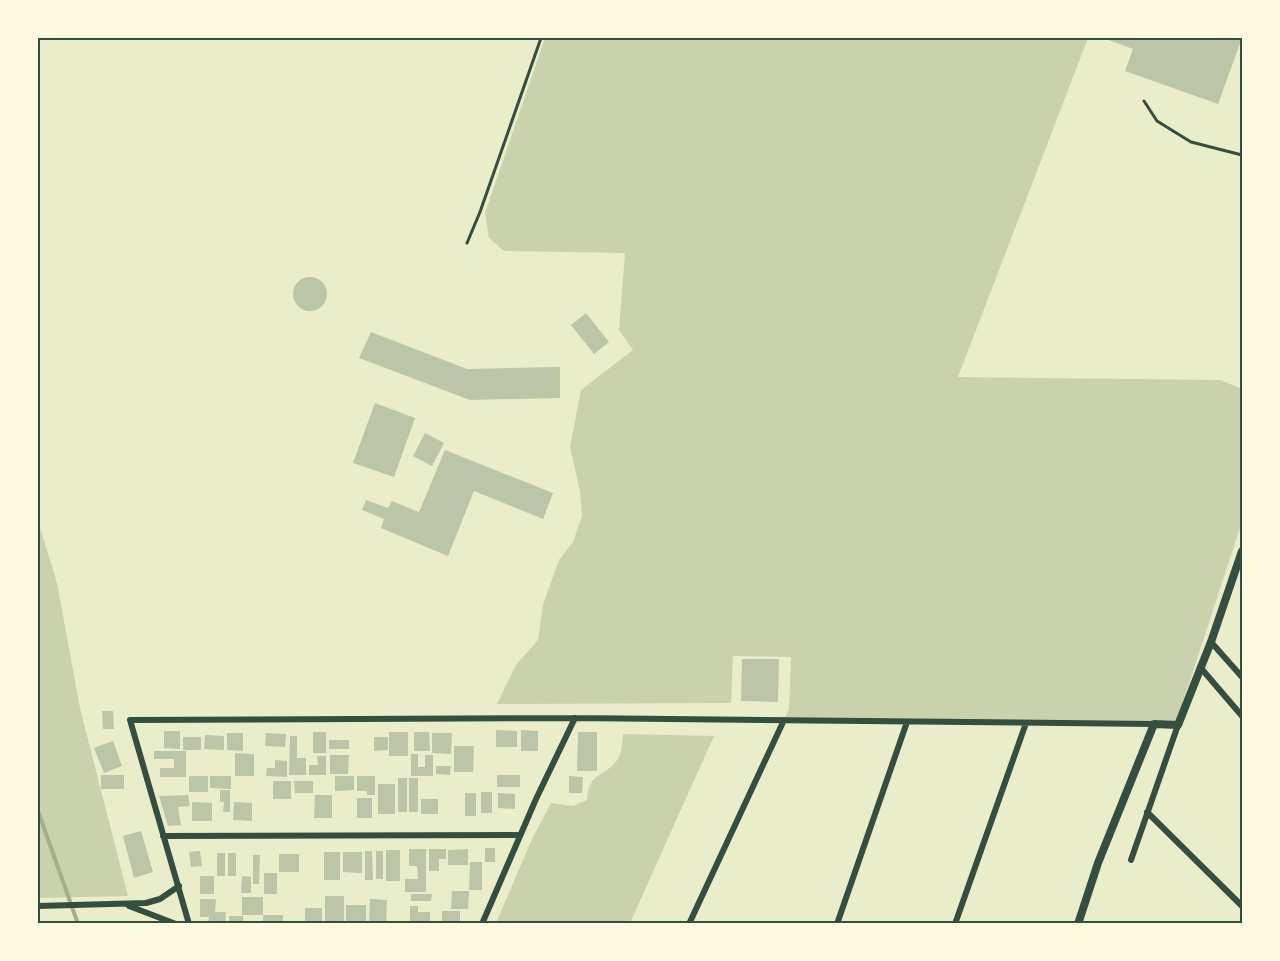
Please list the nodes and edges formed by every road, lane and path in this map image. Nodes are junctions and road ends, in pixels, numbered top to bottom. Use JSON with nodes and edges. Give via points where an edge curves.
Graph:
{"nodes":[{"id":1,"x":541,"y":38,"type":"edge"},
{"id":2,"x":1144,"y":101,"type":"dead end"},
{"id":3,"x":1242,"y":155,"type":"edge"},
{"id":4,"x":467,"y":243,"type":"dead end"},
{"id":5,"x":1242,"y":550,"type":"edge"},
{"id":6,"x":1211,"y":642,"type":"junction"},
{"id":7,"x":1200,"y":667,"type":"junction"},
{"id":8,"x":1242,"y":677,"type":"edge"},
{"id":9,"x":1242,"y":716,"type":"edge"},
{"id":10,"x":575,"y":718,"type":"junction"},
{"id":11,"x":784,"y":720,"type":"junction"},
{"id":12,"x":907,"y":722,"type":"junction"},
{"id":13,"x":1026,"y":723,"type":"junction"},
{"id":14,"x":1154,"y":724,"type":"junction"},
{"id":15,"x":1178,"y":725,"type":"junction"},
{"id":16,"x":1147,"y":812,"type":"junction"},
{"id":17,"x":520,"y":835,"type":"junction"},
{"id":18,"x":163,"y":836,"type":"junction"},
{"id":19,"x":1131,"y":860,"type":"dead end"},
{"id":20,"x":179,"y":886,"type":"junction"},
{"id":21,"x":126,"y":905,"type":"junction"},
{"id":22,"x":38,"y":906,"type":"edge"},
{"id":23,"x":1242,"y":906,"type":"edge"},
{"id":24,"x":176,"y":924,"type":"edge"},
{"id":25,"x":189,"y":924,"type":"edge"},
{"id":26,"x":482,"y":924,"type":"edge"},
{"id":27,"x":689,"y":924,"type":"edge"},
{"id":28,"x":837,"y":924,"type":"edge"},
{"id":29,"x":955,"y":924,"type":"edge"},
{"id":30,"x":1078,"y":924,"type":"edge"}],
"edges":[{"from":1,"to":4,"type":"lane"},
{"from":2,"to":3,"type":"lane","via":[[1157,121],[1191,142]]},
{"from":5,"to":6,"type":"street"},
{"from":6,"to":7,"type":"street"},
{"from":6,"to":8,"type":"street"},
{"from":7,"to":9,"type":"street"},
{"from":7,"to":15,"type":"street"},
{"from":10,"to":11,"type":"street"},
{"from":10,"to":17,"type":"street"},
{"from":10,"to":18,"type":"street","via":[[130,720]]},
{"from":11,"to":12,"type":"street"},
{"from":11,"to":27,"type":"street"},
{"from":12,"to":13,"type":"street"},
{"from":12,"to":28,"type":"street"},
{"from":13,"to":14,"type":"street"},
{"from":13,"to":29,"type":"street"},
{"from":14,"to":15,"type":"street"},
{"from":14,"to":30,"type":"street"},
{"from":15,"to":16,"type":"street"},
{"from":16,"to":19,"type":"street"},
{"from":16,"to":23,"type":"street"},
{"from":17,"to":18,"type":"street"},
{"from":17,"to":26,"type":"street"},
{"from":18,"to":20,"type":"street"},
{"from":20,"to":21,"type":"street","via":[[160,899]]},
{"from":20,"to":25,"type":"street"},
{"from":21,"to":22,"type":"street"},
{"from":21,"to":24,"type":"street"}]}
